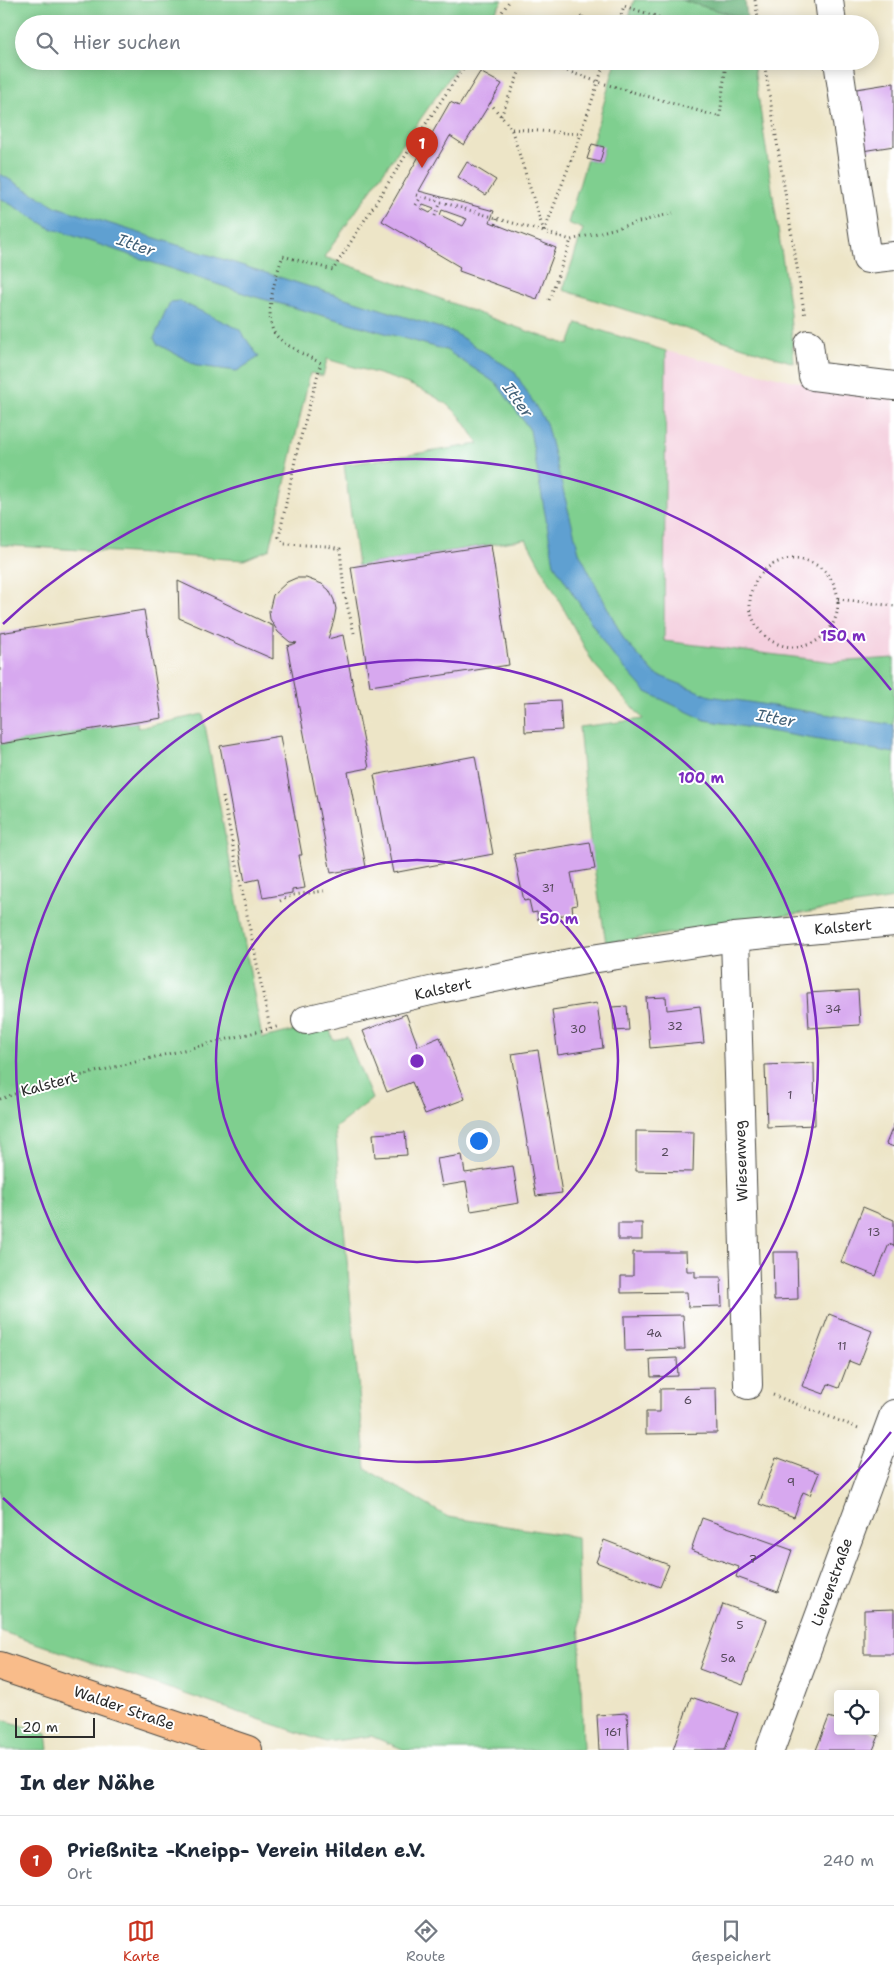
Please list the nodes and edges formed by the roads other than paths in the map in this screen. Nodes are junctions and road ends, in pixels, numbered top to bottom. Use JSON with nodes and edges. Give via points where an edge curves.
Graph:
{"nodes":[{"id":1,"x":829,"y":0,"type":"edge"},
{"id":2,"x":831,"y":15,"type":"edge"},
{"id":3,"x":839,"y":70,"type":"edge"},
{"id":4,"x":894,"y":256,"type":"edge"},
{"id":5,"x":809,"y":344,"type":"road end"},
{"id":6,"x":894,"y":386,"type":"edge"},
{"id":7,"x":894,"y":922,"type":"edge"},
{"id":8,"x":735,"y":937,"type":"junction"},
{"id":9,"x":306,"y":1020,"type":"road end"},
{"id":10,"x":748,"y":1385,"type":"road end"},
{"id":11,"x":894,"y":1414,"type":"edge"},
{"id":12,"x":0,"y":1666,"type":"edge"},
{"id":13,"x":248,"y":1750,"type":"edge"},
{"id":14,"x":770,"y":1750,"type":"edge"}],
"edges":[{"from":1,"to":2,"type":"street"},
{"from":3,"to":4,"type":"street","via":[[867,259]]},
{"from":5,"to":6,"type":"street","via":[[813,376]]},
{"from":7,"to":8,"type":"street","name":"Kalstert"},
{"from":8,"to":9,"type":"street","name":"Kalstert","via":[[585,960],[438,989]]},
{"from":8,"to":10,"type":"street","name":"Wiesenweg"},
{"from":11,"to":14,"type":"street","name":"Lievenstraße"},
{"from":12,"to":13,"type":"main road","name":"Walder Straße"}]}
